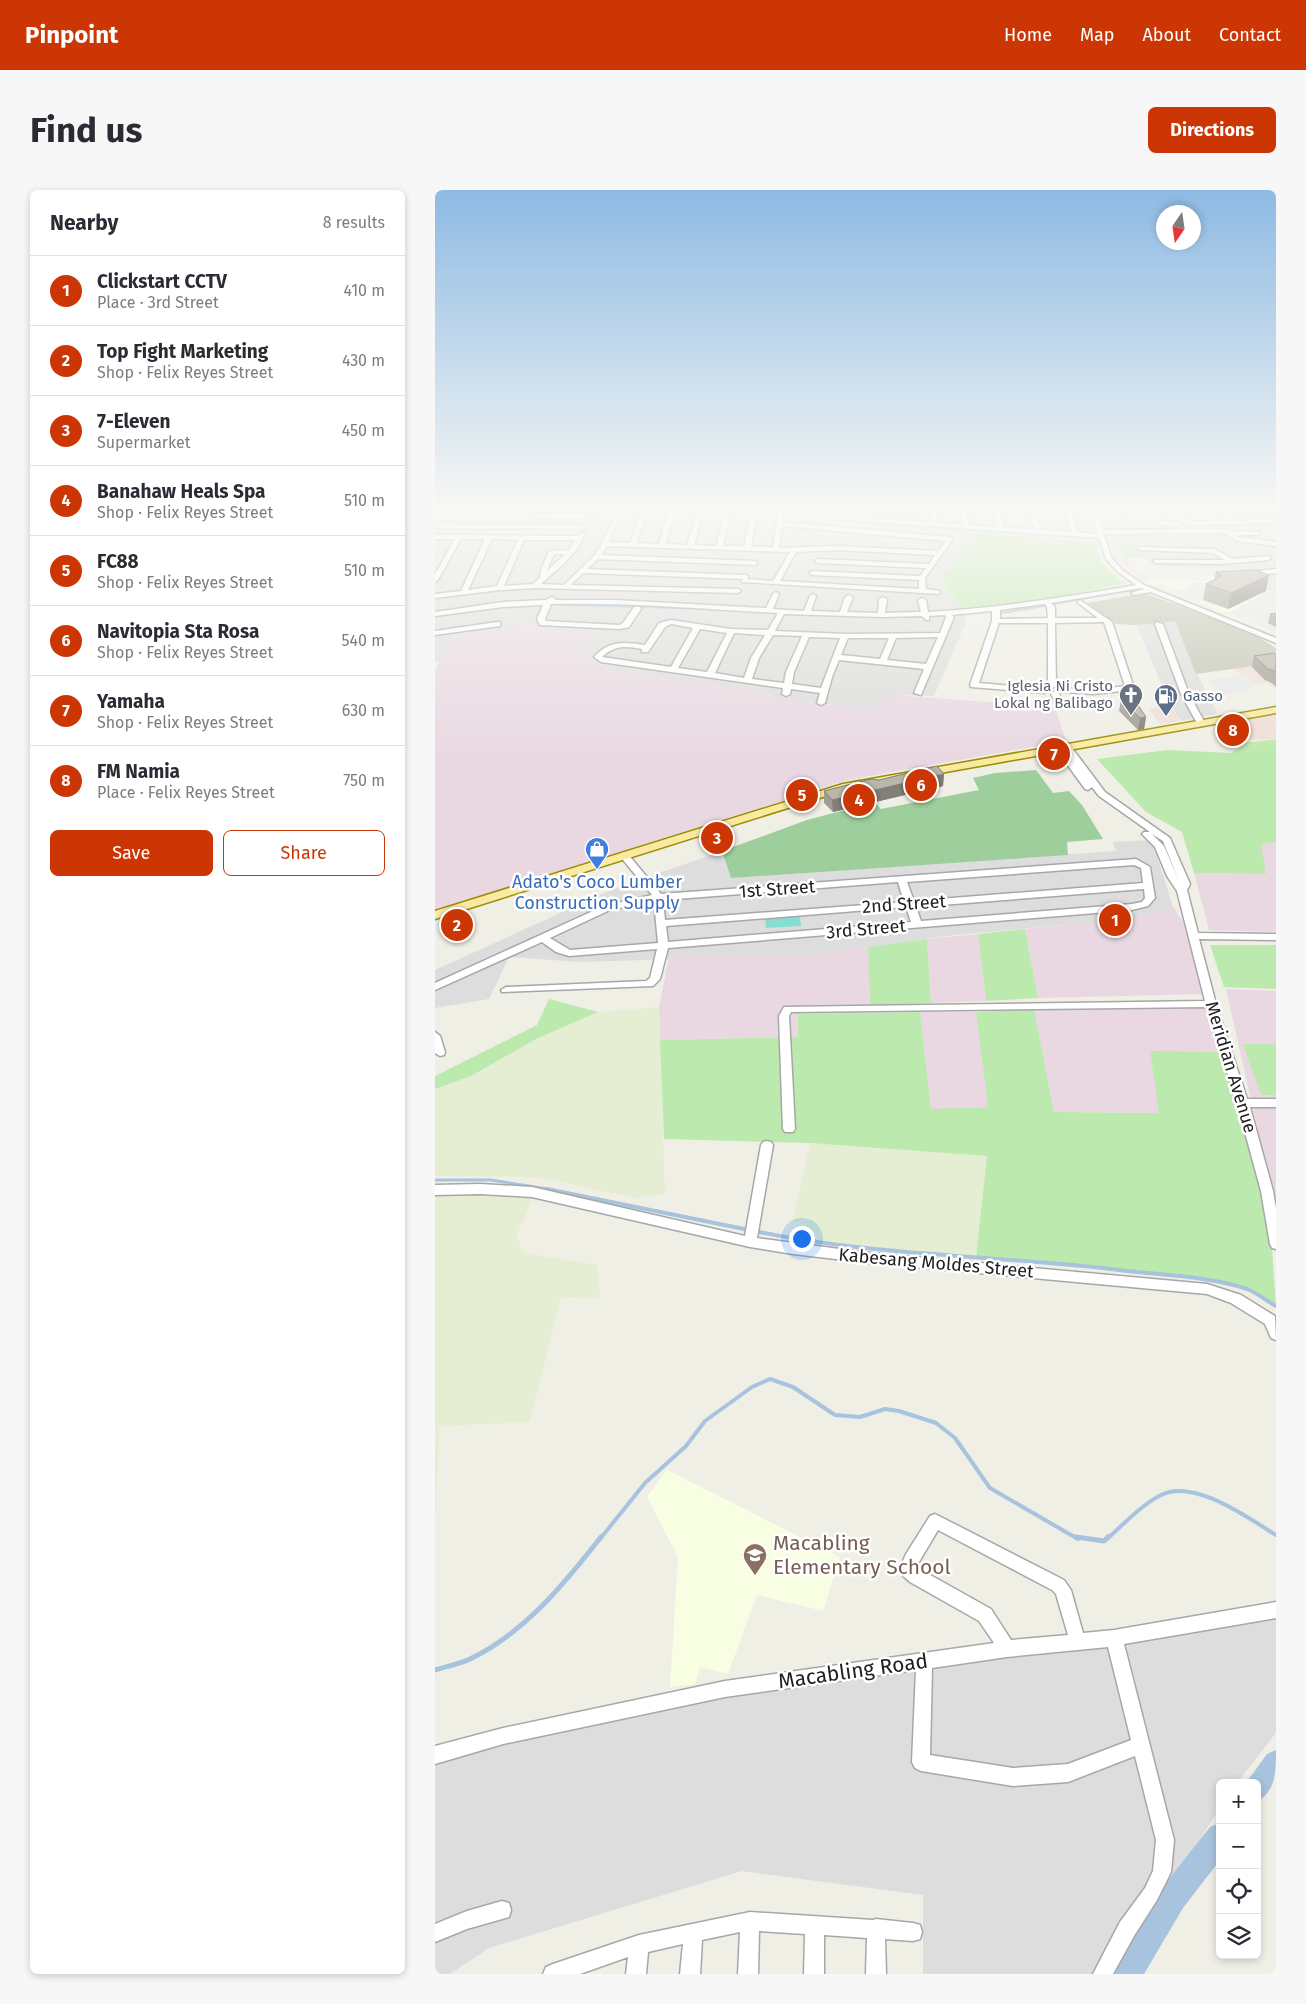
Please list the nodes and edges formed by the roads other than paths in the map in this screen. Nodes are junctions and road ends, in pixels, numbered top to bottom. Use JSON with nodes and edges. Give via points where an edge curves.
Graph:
{"nodes":[{"id":1,"x":461,"y":592,"type":"edge"},
{"id":2,"x":560,"y":592,"type":"edge"},
{"id":3,"x":640,"y":592,"type":"edge"},
{"id":4,"x":737,"y":592,"type":"edge"},
{"id":5,"x":1111,"y":592,"type":"edge"},
{"id":6,"x":1138,"y":592,"type":"edge"},
{"id":7,"x":1157,"y":592,"type":"edge"},
{"id":8,"x":776,"y":594,"type":"dead end"},
{"id":9,"x":435,"y":596,"type":"edge"},
{"id":10,"x":813,"y":596,"type":"dead end"},
{"id":11,"x":849,"y":597,"type":"dead end"},
{"id":12,"x":883,"y":599,"type":"dead end"},
{"id":13,"x":732,"y":600,"type":"junction"},
{"id":14,"x":922,"y":600,"type":"dead end"},
{"id":15,"x":1080,"y":602,"type":"junction"},
{"id":16,"x":547,"y":605,"type":"junction"},
{"id":17,"x":1049,"y":605,"type":"junction"},
{"id":18,"x":637,"y":609,"type":"junction"},
{"id":19,"x":1089,"y":609,"type":"junction"},
{"id":20,"x":769,"y":610,"type":"junction"},
{"id":21,"x":807,"y":612,"type":"junction"},
{"id":22,"x":435,"y":614,"type":"edge"},
{"id":23,"x":843,"y":614,"type":"junction"},
{"id":24,"x":781,"y":615,"type":"junction"},
{"id":25,"x":881,"y":615,"type":"junction"},
{"id":26,"x":949,"y":615,"type":"junction"},
{"id":27,"x":997,"y":615,"type":"junction"},
{"id":28,"x":926,"y":616,"type":"junction"},
{"id":29,"x":1052,"y":620,"type":"junction"},
{"id":30,"x":1070,"y":620,"type":"junction"},
{"id":31,"x":1105,"y":620,"type":"junction"},
{"id":32,"x":497,"y":624,"type":"dead end"},
{"id":33,"x":1159,"y":624,"type":"dead end"},
{"id":34,"x":698,"y":626,"type":"junction"},
{"id":35,"x":731,"y":631,"type":"junction"},
{"id":36,"x":770,"y":632,"type":"junction"},
{"id":37,"x":435,"y":634,"type":"edge"},
{"id":38,"x":807,"y":634,"type":"junction"},
{"id":39,"x":942,"y":635,"type":"junction"},
{"id":40,"x":845,"y":636,"type":"junction"},
{"id":41,"x":893,"y":636,"type":"junction"},
{"id":42,"x":1276,"y":641,"type":"edge"},
{"id":43,"x":836,"y":657,"type":"junction"},
{"id":44,"x":883,"y":662,"type":"junction"},
{"id":45,"x":929,"y":667,"type":"junction"},
{"id":46,"x":673,"y":670,"type":"junction"},
{"id":47,"x":710,"y":675,"type":"junction"},
{"id":48,"x":747,"y":681,"type":"junction"},
{"id":49,"x":787,"y":686,"type":"junction"},
{"id":50,"x":1054,"y":690,"type":"junction"},
{"id":51,"x":824,"y":691,"type":"junction"},
{"id":52,"x":918,"y":693,"type":"dead end"},
{"id":53,"x":786,"y":694,"type":"dead end"},
{"id":54,"x":821,"y":703,"type":"dead end"},
{"id":55,"x":1061,"y":706,"type":"dead end"},
{"id":56,"x":1276,"y":710,"type":"edge"},
{"id":57,"x":1201,"y":723,"type":"junction"},
{"id":58,"x":1062,"y":747,"type":"junction"},
{"id":59,"x":624,"y":855,"type":"junction"},
{"id":60,"x":902,"y":880,"type":"junction"},
{"id":61,"x":1147,"y":886,"type":"junction"},
{"id":62,"x":658,"y":897,"type":"junction"},
{"id":63,"x":911,"y":903,"type":"junction"},
{"id":64,"x":435,"y":915,"type":"edge"},
{"id":65,"x":661,"y":923,"type":"junction"},
{"id":66,"x":917,"y":925,"type":"junction"},
{"id":67,"x":1195,"y":936,"type":"junction"},
{"id":68,"x":542,"y":937,"type":"junction"},
{"id":69,"x":1276,"y":937,"type":"edge"},
{"id":70,"x":663,"y":946,"type":"junction"},
{"id":71,"x":435,"y":987,"type":"edge"},
{"id":72,"x":506,"y":990,"type":"dead end"},
{"id":73,"x":1211,"y":1004,"type":"junction"},
{"id":74,"x":435,"y":1036,"type":"edge"},
{"id":75,"x":439,"y":1052,"type":"dead end"},
{"id":76,"x":1276,"y":1103,"type":"edge"},
{"id":77,"x":1243,"y":1104,"type":"junction"},
{"id":78,"x":789,"y":1129,"type":"dead end"},
{"id":79,"x":767,"y":1144,"type":"dead end"},
{"id":80,"x":435,"y":1190,"type":"edge"},
{"id":81,"x":751,"y":1235,"type":"junction"},
{"id":82,"x":1276,"y":1244,"type":"edge"},
{"id":83,"x":1276,"y":1334,"type":"edge"},
{"id":84,"x":1276,"y":1610,"type":"edge"},
{"id":85,"x":1113,"y":1638,"type":"junction"},
{"id":86,"x":1077,"y":1642,"type":"junction"},
{"id":87,"x":1007,"y":1649,"type":"junction"},
{"id":88,"x":924,"y":1662,"type":"junction"},
{"id":89,"x":1142,"y":1745,"type":"junction"},
{"id":90,"x":435,"y":1755,"type":"edge"},
{"id":91,"x":503,"y":1910,"type":"dead end"},
{"id":92,"x":750,"y":1921,"type":"junction"},
{"id":93,"x":815,"y":1926,"type":"junction"},
{"id":94,"x":876,"y":1928,"type":"junction"},
{"id":95,"x":436,"y":1932,"type":"edge"},
{"id":96,"x":693,"y":1932,"type":"junction"},
{"id":97,"x":913,"y":1932,"type":"dead end"},
{"id":98,"x":639,"y":1944,"type":"junction"},
{"id":99,"x":564,"y":1972,"type":"edge"},
{"id":100,"x":636,"y":1974,"type":"edge"},
{"id":101,"x":690,"y":1974,"type":"edge"},
{"id":102,"x":748,"y":1974,"type":"edge"},
{"id":103,"x":814,"y":1974,"type":"edge"},
{"id":104,"x":876,"y":1974,"type":"edge"},
{"id":105,"x":1103,"y":1974,"type":"edge"}],
"edges":[{"from":1,"to":9,"type":"street"},
{"from":2,"to":16,"type":"street"},
{"from":3,"to":13,"type":"street"},
{"from":4,"to":13,"type":"street"},
{"from":5,"to":17,"type":"street"},
{"from":6,"to":15,"type":"street"},
{"from":7,"to":42,"type":"street"},
{"from":8,"to":20,"type":"street"},
{"from":10,"to":21,"type":"street"},
{"from":11,"to":23,"type":"street"},
{"from":12,"to":25,"type":"street"},
{"from":13,"to":16,"type":"street"},
{"from":13,"to":20,"type":"street"},
{"from":14,"to":28,"type":"street"},
{"from":15,"to":17,"type":"street"},
{"from":15,"to":19,"type":"street"},
{"from":16,"to":18,"type":"street"},
{"from":16,"to":18,"type":"street","via":[[541,619],[546,624],[613,627],[626,625]]},
{"from":16,"to":22,"type":"street","via":[[507,605]]},
{"from":17,"to":27,"type":"street"},
{"from":17,"to":29,"type":"street"},
{"from":18,"to":24,"type":"street"},
{"from":19,"to":30,"type":"street","via":[[1070,614]]},
{"from":19,"to":31,"type":"street"},
{"from":20,"to":21,"type":"street"},
{"from":21,"to":23,"type":"street"},
{"from":23,"to":25,"type":"street"},
{"from":24,"to":28,"type":"street","via":[[868,619]]},
{"from":24,"to":36,"type":"street"},
{"from":25,"to":28,"type":"street"},
{"from":26,"to":27,"type":"street"},
{"from":26,"to":28,"type":"street"},
{"from":26,"to":39,"type":"street"},
{"from":27,"to":29,"type":"street"},
{"from":27,"to":50,"type":"street","via":[[974,685]]},
{"from":29,"to":30,"type":"street"},
{"from":29,"to":50,"type":"street"},
{"from":30,"to":31,"type":"street"},
{"from":31,"to":50,"type":"street","via":[[1130,688],[1093,692]]},
{"from":32,"to":37,"type":"street"},
{"from":33,"to":57,"type":"street","via":[[1185,694]]},
{"from":34,"to":35,"type":"street"},
{"from":34,"to":46,"type":"street"},
{"from":34,"to":46,"type":"street","via":[[663,625],[645,649],[615,644],[598,657]]},
{"from":35,"to":36,"type":"street"},
{"from":35,"to":47,"type":"street"},
{"from":36,"to":38,"type":"street"},
{"from":36,"to":48,"type":"street","via":[[755,658]]},
{"from":38,"to":40,"type":"street"},
{"from":38,"to":49,"type":"street"},
{"from":39,"to":41,"type":"street"},
{"from":39,"to":45,"type":"street"},
{"from":40,"to":41,"type":"street"},
{"from":40,"to":43,"type":"street"},
{"from":41,"to":44,"type":"street"},
{"from":43,"to":44,"type":"street"},
{"from":43,"to":51,"type":"street"},
{"from":44,"to":45,"type":"street"},
{"from":45,"to":52,"type":"street"},
{"from":46,"to":47,"type":"street"},
{"from":47,"to":48,"type":"street"},
{"from":48,"to":49,"type":"street"},
{"from":49,"to":51,"type":"street"},
{"from":49,"to":53,"type":"street"},
{"from":50,"to":55,"type":"street"},
{"from":51,"to":54,"type":"street"},
{"from":56,"to":57,"type":"main road"},
{"from":57,"to":58,"type":"main road"},
{"from":58,"to":59,"type":"main road","via":[[843,787]]},
{"from":58,"to":67,"type":"street","name":"Meridian Avenue","via":[[1101,803],[1157,840],[1175,884],[1182,890]]},
{"from":59,"to":62,"type":"street"},
{"from":59,"to":64,"type":"main road"},
{"from":60,"to":61,"type":"street","name":"1st Street","via":[[1136,862],[1145,867]]},
{"from":60,"to":62,"type":"street","name":"1st Street"},
{"from":60,"to":63,"type":"street"},
{"from":61,"to":63,"type":"street","name":"2nd Street"},
{"from":61,"to":66,"type":"street","name":"3rd Street","via":[[1149,902],[1139,906]]},
{"from":62,"to":65,"type":"street"},
{"from":62,"to":68,"type":"street","name":"1st Street","via":[[614,905]]},
{"from":63,"to":65,"type":"street","name":"2nd Street"},
{"from":63,"to":66,"type":"street"},
{"from":65,"to":70,"type":"street"},
{"from":66,"to":70,"type":"street","name":"3rd Street"},
{"from":67,"to":69,"type":"street"},
{"from":67,"to":73,"type":"street","name":"Meridian Avenue"},
{"from":68,"to":70,"type":"street","name":"3rd Street","via":[[569,954]]},
{"from":68,"to":71,"type":"street","name":"1st Street"},
{"from":70,"to":72,"type":"street","via":[[658,973],[649,984]]},
{"from":73,"to":77,"type":"street","name":"Meridian Avenue"},
{"from":73,"to":78,"type":"street","via":[[788,1010],[784,1016]]},
{"from":74,"to":75,"type":"street"},
{"from":76,"to":77,"type":"street"},
{"from":77,"to":82,"type":"street","name":"Meridian Avenue","via":[[1267,1192]]},
{"from":79,"to":81,"type":"street"},
{"from":80,"to":81,"type":"street","name":"Kabesang Moldes Street","via":[[532,1192]]},
{"from":81,"to":83,"type":"street","name":"Kabesang Moldes Street","via":[[870,1258],[1207,1289],[1236,1299],[1270,1320]]},
{"from":84,"to":85,"type":"street","name":"Macabling Road"},
{"from":85,"to":86,"type":"street","name":"Macabling Road"},
{"from":85,"to":89,"type":"street"},
{"from":86,"to":87,"type":"street","name":"Macabling Road"},
{"from":86,"to":87,"type":"street","via":[[1063,1590],[1058,1585],[935,1521],[907,1570],[985,1615]]},
{"from":87,"to":88,"type":"street","name":"Macabling Road"},
{"from":88,"to":89,"type":"street","via":[[921,1762],[1013,1777],[1068,1773]]},
{"from":88,"to":90,"type":"street","name":"Macabling Road","via":[[725,1689],[503,1736]]},
{"from":89,"to":105,"type":"street","via":[[1165,1840],[1162,1872]]},
{"from":91,"to":95,"type":"street"},
{"from":92,"to":93,"type":"street"},
{"from":92,"to":96,"type":"street"},
{"from":92,"to":102,"type":"street"},
{"from":93,"to":94,"type":"street"},
{"from":93,"to":103,"type":"street"},
{"from":94,"to":97,"type":"street"},
{"from":94,"to":104,"type":"street"},
{"from":96,"to":98,"type":"street"},
{"from":96,"to":101,"type":"street"},
{"from":98,"to":99,"type":"street"},
{"from":98,"to":100,"type":"street"}]}
